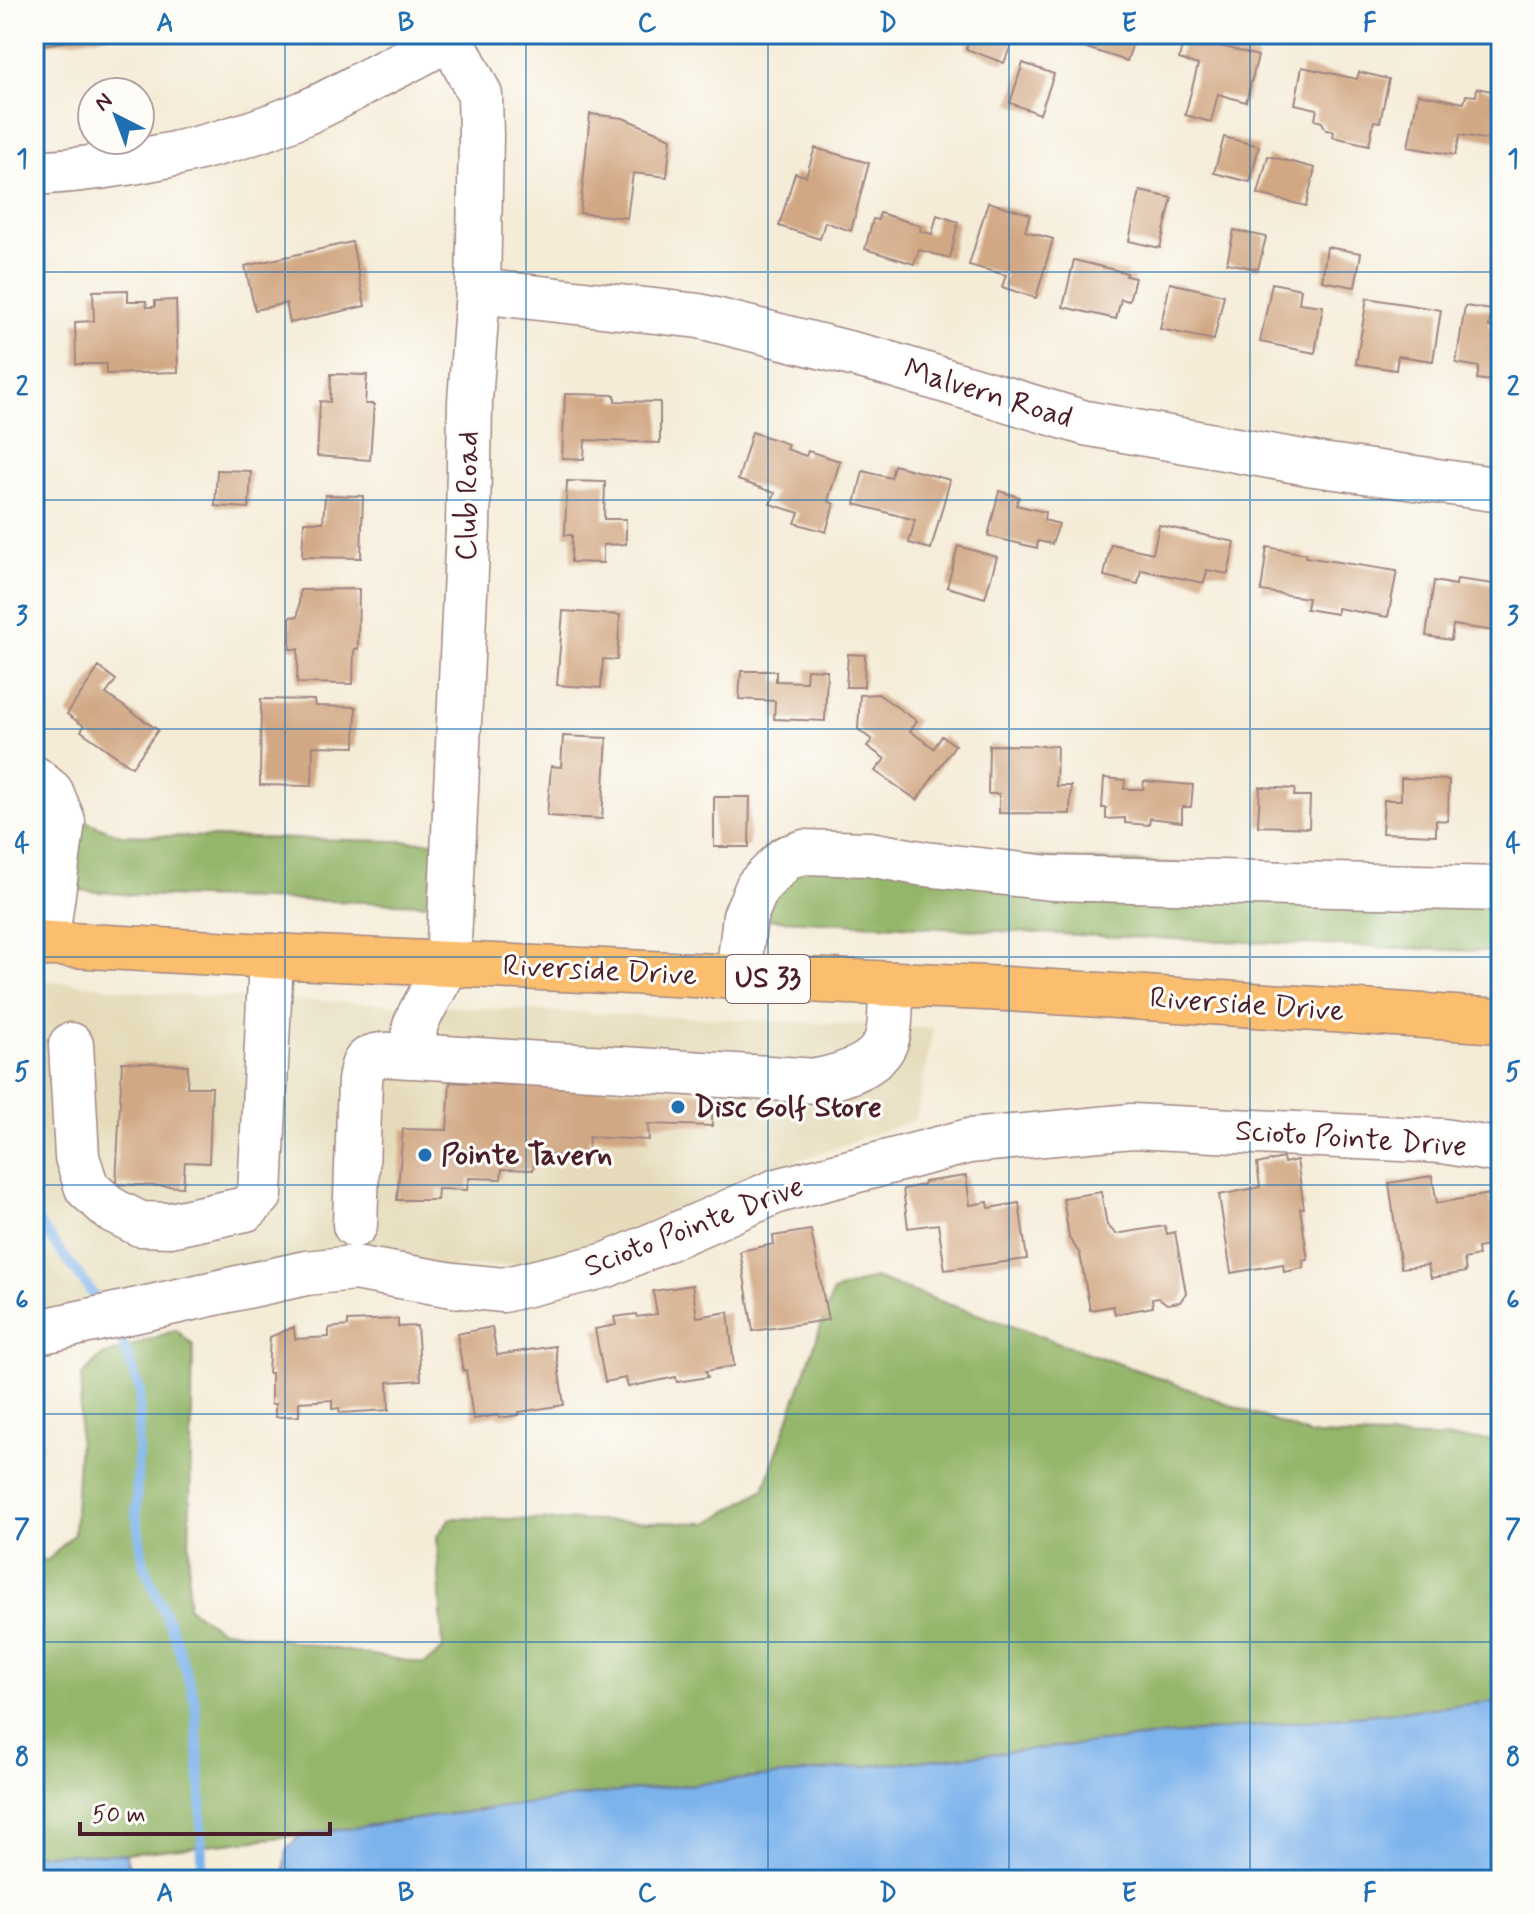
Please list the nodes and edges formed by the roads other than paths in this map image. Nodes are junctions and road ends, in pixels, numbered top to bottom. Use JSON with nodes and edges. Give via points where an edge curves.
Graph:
{"nodes":[{"id":1,"x":452,"y":35,"type":"edge"},
{"id":2,"x":34,"y":173,"type":"edge"},
{"id":3,"x":478,"y":291,"type":"junction"},
{"id":4,"x":1501,"y":490,"type":"edge"},
{"id":5,"x":34,"y":778,"type":"edge"},
{"id":6,"x":1501,"y":889,"type":"edge"},
{"id":7,"x":40,"y":943,"type":"edge"},
{"id":8,"x":271,"y":956,"type":"junction"},
{"id":9,"x":448,"y":964,"type":"junction"},
{"id":10,"x":738,"y":977,"type":"junction"},
{"id":11,"x":891,"y":985,"type":"junction"},
{"id":12,"x":1501,"y":1021,"type":"edge"},
{"id":13,"x":71,"y":1045,"type":"dead end"},
{"id":14,"x":430,"y":1057,"type":"junction"},
{"id":15,"x":1501,"y":1151,"type":"edge"},
{"id":16,"x":355,"y":1225,"type":"dead end"},
{"id":17,"x":49,"y":1330,"type":"edge"}],
"edges":[{"from":1,"to":2,"type":"street","via":[[302,114],[231,139],[154,158]]},
{"from":1,"to":3,"type":"street","name":"Club Road","via":[[480,95]]},
{"from":3,"to":4,"type":"street","name":"Malvern Road","via":[[699,316],[880,361],[1085,423],[1314,464]]},
{"from":3,"to":9,"type":"street","name":"Club Road"},
{"from":5,"to":7,"type":"street","via":[[51,792],[63,821]]},
{"from":6,"to":10,"type":"street","via":[[1051,878],[869,854],[804,852],[786,858],[758,886],[745,916]]},
{"from":7,"to":8,"type":"main road","name":"Riverside Drive","number":"US 33"},
{"from":8,"to":9,"type":"main road","name":"Riverside Drive","number":"US 33"},
{"from":8,"to":13,"type":"street","via":[[260,1195],[246,1209],[170,1225],[140,1224],[112,1210],[87,1188],[77,1157]]},
{"from":9,"to":10,"type":"main road","name":"Riverside Drive","number":"US 33"},
{"from":9,"to":14,"type":"street","via":[[415,1026]]},
{"from":10,"to":11,"type":"main road","name":"Riverside Drive","number":"US 33"},
{"from":11,"to":12,"type":"main road","name":"Riverside Drive","number":"US 33"},
{"from":11,"to":14,"type":"street","via":[[887,1039],[881,1051],[850,1072],[818,1081]]},
{"from":14,"to":16,"type":"street","via":[[374,1055],[362,1068]]},
{"from":15,"to":17,"type":"street","name":"Scioto Pointe Drive","via":[[1443,1141],[1132,1126],[969,1141],[777,1191],[607,1265],[503,1290],[354,1268],[306,1273]]}]}
